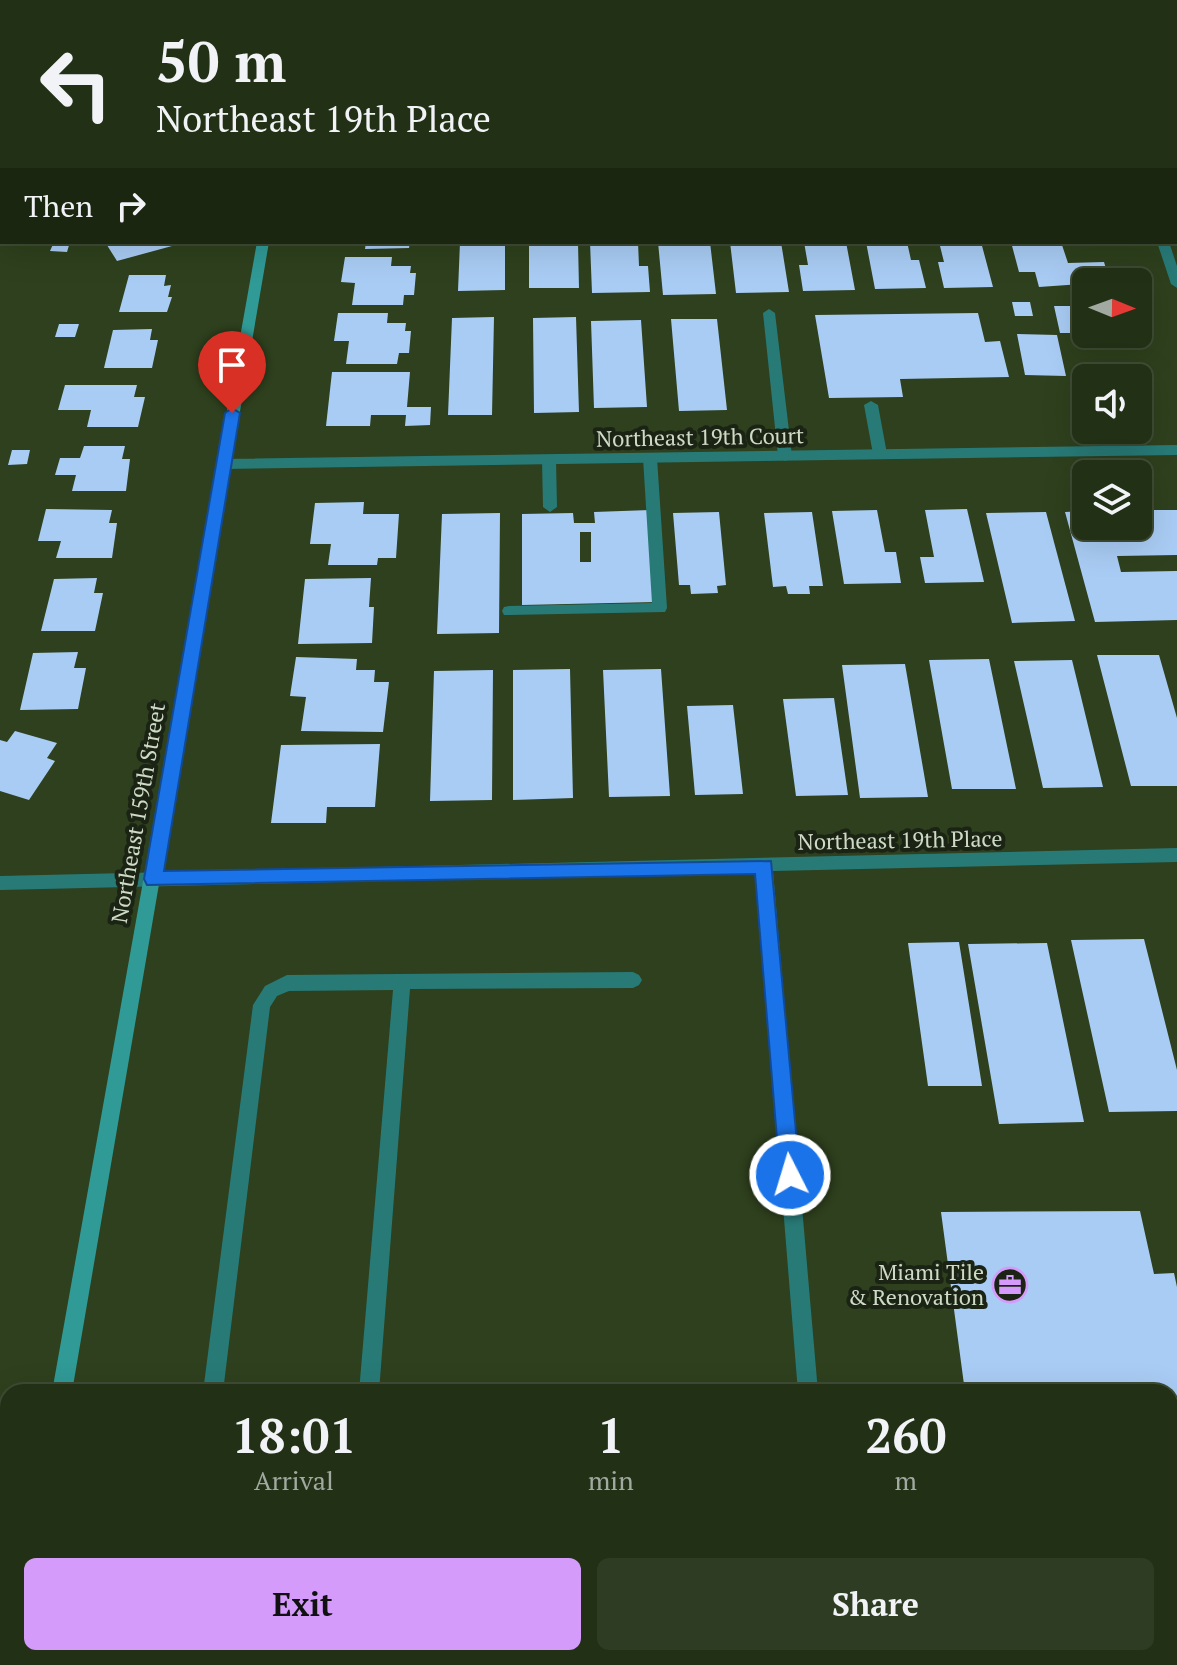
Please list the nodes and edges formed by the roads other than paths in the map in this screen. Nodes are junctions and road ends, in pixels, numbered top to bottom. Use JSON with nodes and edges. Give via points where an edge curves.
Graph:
{"nodes":[{"id":1,"x":263,"y":244,"type":"edge"},
{"id":2,"x":1164,"y":244,"type":"edge"},
{"id":3,"x":1177,"y":284,"type":"edge"},
{"id":4,"x":769,"y":313,"type":"dead end"},
{"id":5,"x":871,"y":405,"type":"dead end"},
{"id":6,"x":1177,"y":450,"type":"edge"},
{"id":7,"x":880,"y":454,"type":"junction"},
{"id":8,"x":785,"y":456,"type":"junction"},
{"id":9,"x":650,"y":458,"type":"junction"},
{"id":10,"x":549,"y":460,"type":"junction"},
{"id":11,"x":223,"y":464,"type":"junction"},
{"id":12,"x":550,"y":507,"type":"dead end"},
{"id":13,"x":509,"y":611,"type":"dead end"},
{"id":14,"x":1177,"y":855,"type":"edge"},
{"id":15,"x":764,"y":866,"type":"junction"},
{"id":16,"x":154,"y":879,"type":"junction"},
{"id":17,"x":0,"y":883,"type":"edge"},
{"id":18,"x":633,"y":980,"type":"dead end"},
{"id":19,"x":402,"y":981,"type":"junction"},
{"id":20,"x":63,"y":1384,"type":"edge"},
{"id":21,"x":214,"y":1384,"type":"edge"},
{"id":22,"x":370,"y":1384,"type":"edge"},
{"id":23,"x":807,"y":1384,"type":"edge"}],
"edges":[{"from":1,"to":11,"type":"street","name":"Northeast 159th Street"},
{"from":2,"to":3,"type":"street"},
{"from":4,"to":8,"type":"street"},
{"from":5,"to":7,"type":"street"},
{"from":6,"to":7,"type":"street","name":"Northeast 19th Court"},
{"from":7,"to":8,"type":"street","name":"Northeast 19th Court"},
{"from":8,"to":9,"type":"street","name":"Northeast 19th Court"},
{"from":9,"to":10,"type":"street","name":"Northeast 19th Court"},
{"from":9,"to":13,"type":"street","via":[[660,608]]},
{"from":10,"to":11,"type":"street","name":"Northeast 19th Court"},
{"from":10,"to":12,"type":"street"},
{"from":11,"to":16,"type":"street","name":"Northeast 159th Street"},
{"from":14,"to":15,"type":"street","name":"Northeast 19th Place"},
{"from":15,"to":16,"type":"street","name":"Northeast 19th Place"},
{"from":15,"to":23,"type":"street"},
{"from":16,"to":17,"type":"street","name":"Northeast 19th Place"},
{"from":16,"to":20,"type":"street","name":"Northeast 159th Street"},
{"from":18,"to":19,"type":"street"},
{"from":19,"to":21,"type":"street","via":[[287,983],[271,991],[262,1005]]},
{"from":19,"to":22,"type":"street"}]}
